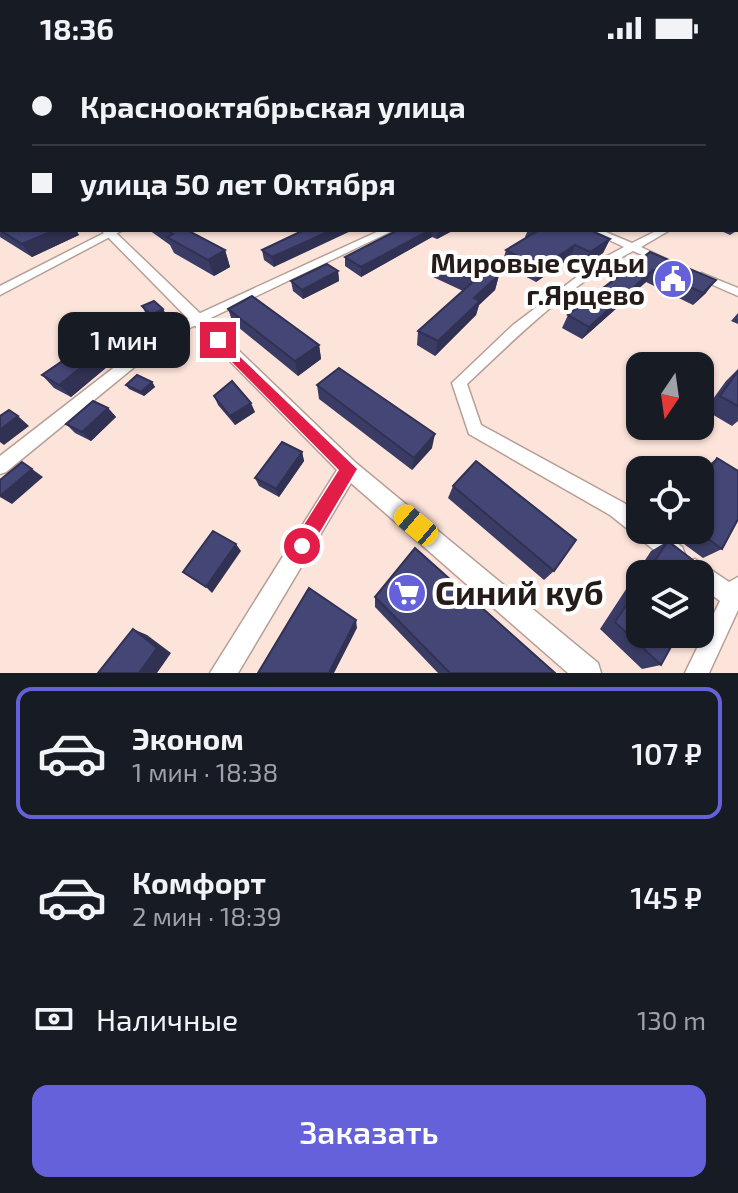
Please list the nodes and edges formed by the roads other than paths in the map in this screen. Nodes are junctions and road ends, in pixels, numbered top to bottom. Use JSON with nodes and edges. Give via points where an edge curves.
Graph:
{"nodes":[{"id":1,"x":110,"y":232,"type":"edge"},
{"id":2,"x":113,"y":232,"type":"edge"},
{"id":3,"x":385,"y":232,"type":"edge"},
{"id":4,"x":598,"y":232,"type":"edge"},
{"id":5,"x":661,"y":232,"type":"edge"},
{"id":6,"x":633,"y":247,"type":"junction"},
{"id":7,"x":672,"y":263,"type":"edge"},
{"id":8,"x":685,"y":269,"type":"edge"},
{"id":9,"x":0,"y":291,"type":"edge"},
{"id":10,"x":738,"y":292,"type":"edge"},
{"id":11,"x":196,"y":318,"type":"junction"},
{"id":12,"x":0,"y":466,"type":"edge"},
{"id":13,"x":349,"y":469,"type":"junction"},
{"id":14,"x":626,"y":516,"type":"edge"},
{"id":15,"x":665,"y":544,"type":"edge"},
{"id":16,"x":735,"y":592,"type":"edge"},
{"id":17,"x":223,"y":673,"type":"edge"},
{"id":18,"x":588,"y":673,"type":"edge"},
{"id":19,"x":697,"y":673,"type":"edge"}],
"edges":[{"from":1,"to":9,"type":"street"},
{"from":2,"to":11,"type":"street"},
{"from":3,"to":11,"type":"street"},
{"from":4,"to":6,"type":"street"},
{"from":5,"to":6,"type":"street"},
{"from":6,"to":7,"type":"street"},
{"from":6,"to":14,"type":"street","via":[[602,263],[518,328],[459,383],[475,429]]},
{"from":8,"to":10,"type":"street"},
{"from":11,"to":12,"type":"street","via":[[166,334]]},
{"from":11,"to":13,"type":"street"},
{"from":13,"to":17,"type":"street"},
{"from":13,"to":18,"type":"street"},
{"from":15,"to":16,"type":"street"},
{"from":16,"to":19,"type":"street"}]}
